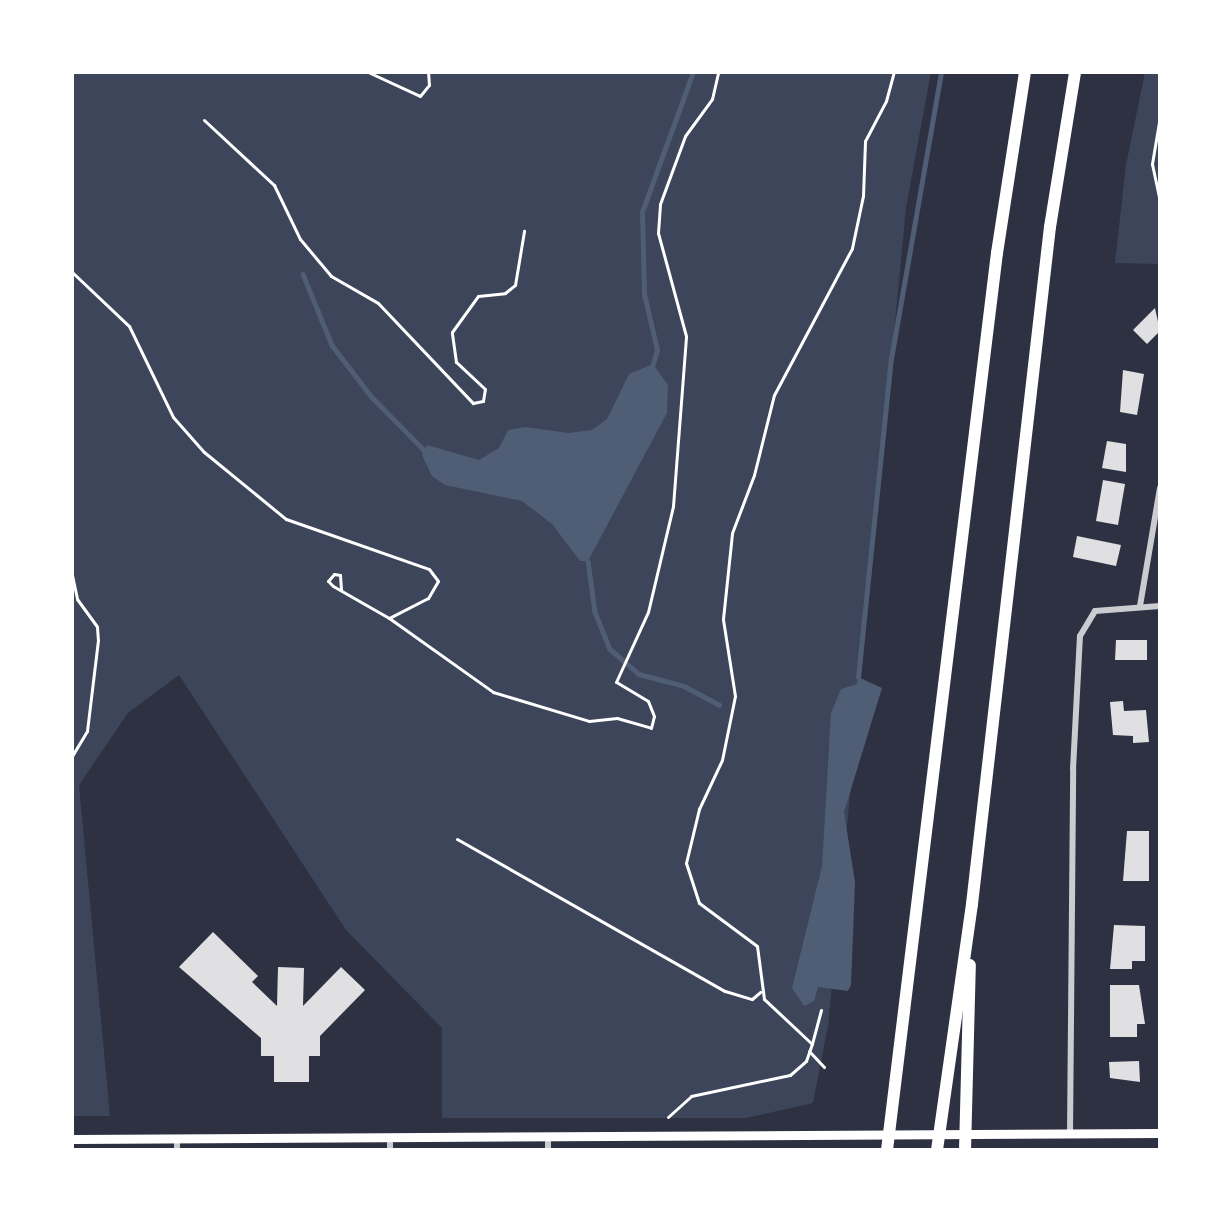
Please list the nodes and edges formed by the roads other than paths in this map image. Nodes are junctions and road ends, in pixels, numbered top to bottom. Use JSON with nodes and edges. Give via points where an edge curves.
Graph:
{"nodes":[{"id":1,"x":1025,"y":72,"type":"edge"},
{"id":2,"x":1075,"y":72,"type":"edge"},
{"id":3,"x":1160,"y":488,"type":"edge"},
{"id":4,"x":1140,"y":606,"type":"junction"},
{"id":5,"x":1160,"y":606,"type":"edge"},
{"id":6,"x":972,"y":904,"type":"junction"},
{"id":7,"x":1160,"y":1133,"type":"edge"},
{"id":8,"x":1070,"y":1134,"type":"junction"},
{"id":9,"x":390,"y":1137,"type":"junction"},
{"id":10,"x":548,"y":1137,"type":"junction"},
{"id":11,"x":177,"y":1138,"type":"junction"},
{"id":12,"x":72,"y":1139,"type":"edge"},
{"id":13,"x":177,"y":1150,"type":"edge"},
{"id":14,"x":390,"y":1150,"type":"edge"},
{"id":15,"x":548,"y":1150,"type":"edge"},
{"id":16,"x":887,"y":1150,"type":"edge"},
{"id":17,"x":937,"y":1150,"type":"edge"},
{"id":18,"x":965,"y":1150,"type":"edge"}],
"edges":[{"from":1,"to":16,"type":"highway","via":[[994,277]]},
{"from":2,"to":6,"type":"highway","via":[[1050,227]]},
{"from":3,"to":4,"type":"street"},
{"from":4,"to":5,"type":"street"},
{"from":4,"to":8,"type":"street","via":[[1095,611],[1080,636],[1073,769]]},
{"from":6,"to":17,"type":"highway"},
{"from":6,"to":18,"type":"highway"},
{"from":7,"to":8,"type":"main road"},
{"from":8,"to":10,"type":"main road"},
{"from":9,"to":10,"type":"main road"},
{"from":9,"to":11,"type":"main road"},
{"from":9,"to":14,"type":"street"},
{"from":10,"to":15,"type":"street"},
{"from":11,"to":12,"type":"main road"},
{"from":11,"to":13,"type":"street"}]}
